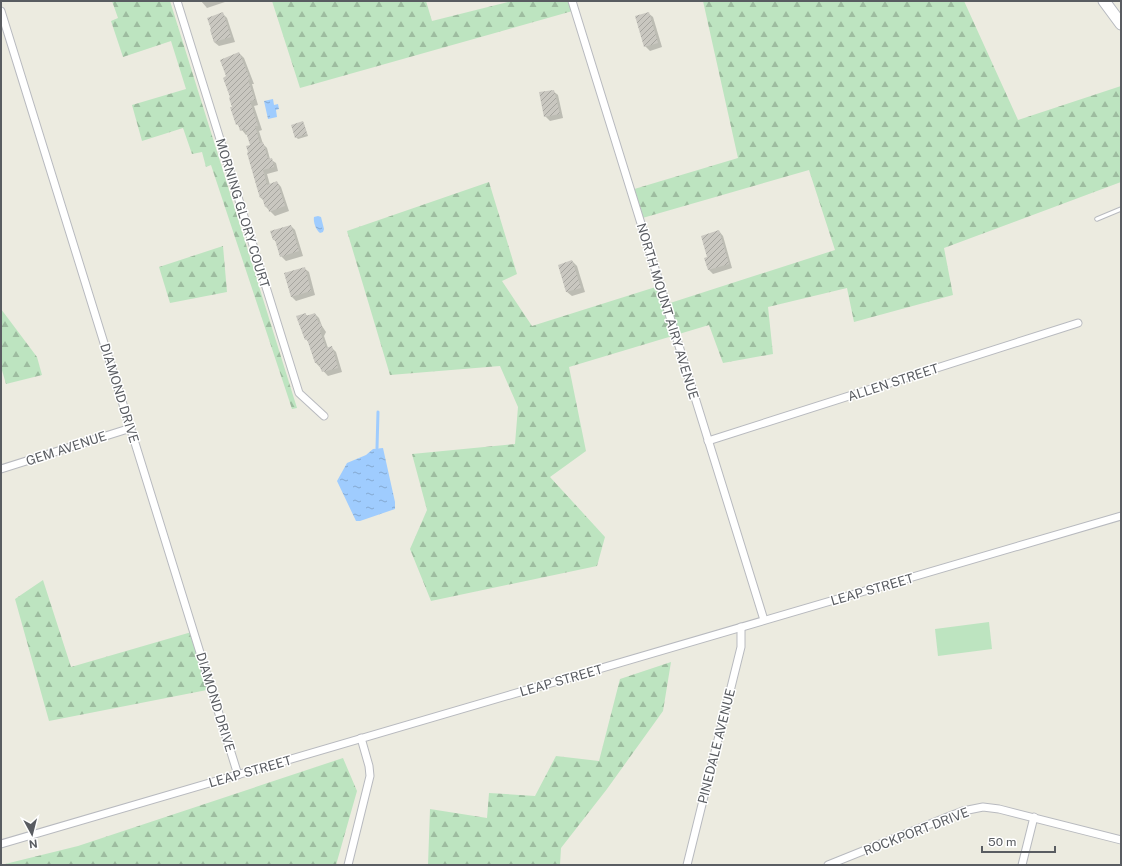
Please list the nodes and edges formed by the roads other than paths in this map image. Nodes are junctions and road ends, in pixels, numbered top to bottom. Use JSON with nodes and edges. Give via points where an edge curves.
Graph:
{"nodes":[{"id":1,"x":178,"y":1,"type":"edge"},
{"id":2,"x":572,"y":1,"type":"edge"},
{"id":3,"x":1104,"y":1,"type":"edge"},
{"id":4,"x":1,"y":11,"type":"edge"},
{"id":5,"x":1121,"y":24,"type":"edge"},
{"id":6,"x":1121,"y":209,"type":"edge"},
{"id":7,"x":1097,"y":219,"type":"dead end"},
{"id":8,"x":1078,"y":323,"type":"dead end"},
{"id":9,"x":324,"y":416,"type":"dead end"},
{"id":10,"x":131,"y":428,"type":"junction"},
{"id":11,"x":708,"y":441,"type":"junction"},
{"id":12,"x":1,"y":469,"type":"edge"},
{"id":13,"x":1121,"y":516,"type":"edge"},
{"id":14,"x":764,"y":620,"type":"junction"},
{"id":15,"x":741,"y":627,"type":"junction"},
{"id":16,"x":361,"y":738,"type":"junction"},
{"id":17,"x":238,"y":775,"type":"junction"},
{"id":18,"x":1034,"y":817,"type":"junction"},
{"id":19,"x":1121,"y":840,"type":"edge"},
{"id":20,"x":2,"y":842,"type":"edge"},
{"id":21,"x":348,"y":865,"type":"edge"},
{"id":22,"x":687,"y":865,"type":"edge"},
{"id":23,"x":828,"y":865,"type":"edge"},
{"id":24,"x":1022,"y":865,"type":"edge"}],
"edges":[{"from":1,"to":9,"type":"street","name":"MORNING GLORY COURT","via":[[299,393]]},
{"from":2,"to":11,"type":"street","name":"NORTH MOUNT AIRY AVENUE"},
{"from":3,"to":5,"type":"main road"},
{"from":4,"to":10,"type":"street","name":"DIAMOND DRIVE"},
{"from":6,"to":7,"type":"lane"},
{"from":8,"to":11,"type":"street","name":"ALLEN STREET"},
{"from":10,"to":12,"type":"street","name":"GEM AVENUE"},
{"from":10,"to":17,"type":"street","name":"DIAMOND DRIVE"},
{"from":11,"to":14,"type":"street","name":"NORTH MOUNT AIRY AVENUE"},
{"from":13,"to":14,"type":"street","name":"LEAP STREET"},
{"from":14,"to":15,"type":"street","name":"LEAP STREET"},
{"from":15,"to":16,"type":"street","name":"LEAP STREET"},
{"from":15,"to":22,"type":"street","name":"PINEDALE AVENUE","via":[[741,647]]},
{"from":16,"to":17,"type":"street","name":"LEAP STREET"},
{"from":16,"to":21,"type":"street","via":[[370,776]]},
{"from":17,"to":20,"type":"street","name":"LEAP STREET"},
{"from":18,"to":19,"type":"street","name":"ROCKPORT DRIVE"},
{"from":18,"to":23,"type":"street","name":"ROCKPORT DRIVE","via":[[983,807],[950,816]]},
{"from":18,"to":24,"type":"street"}]}
